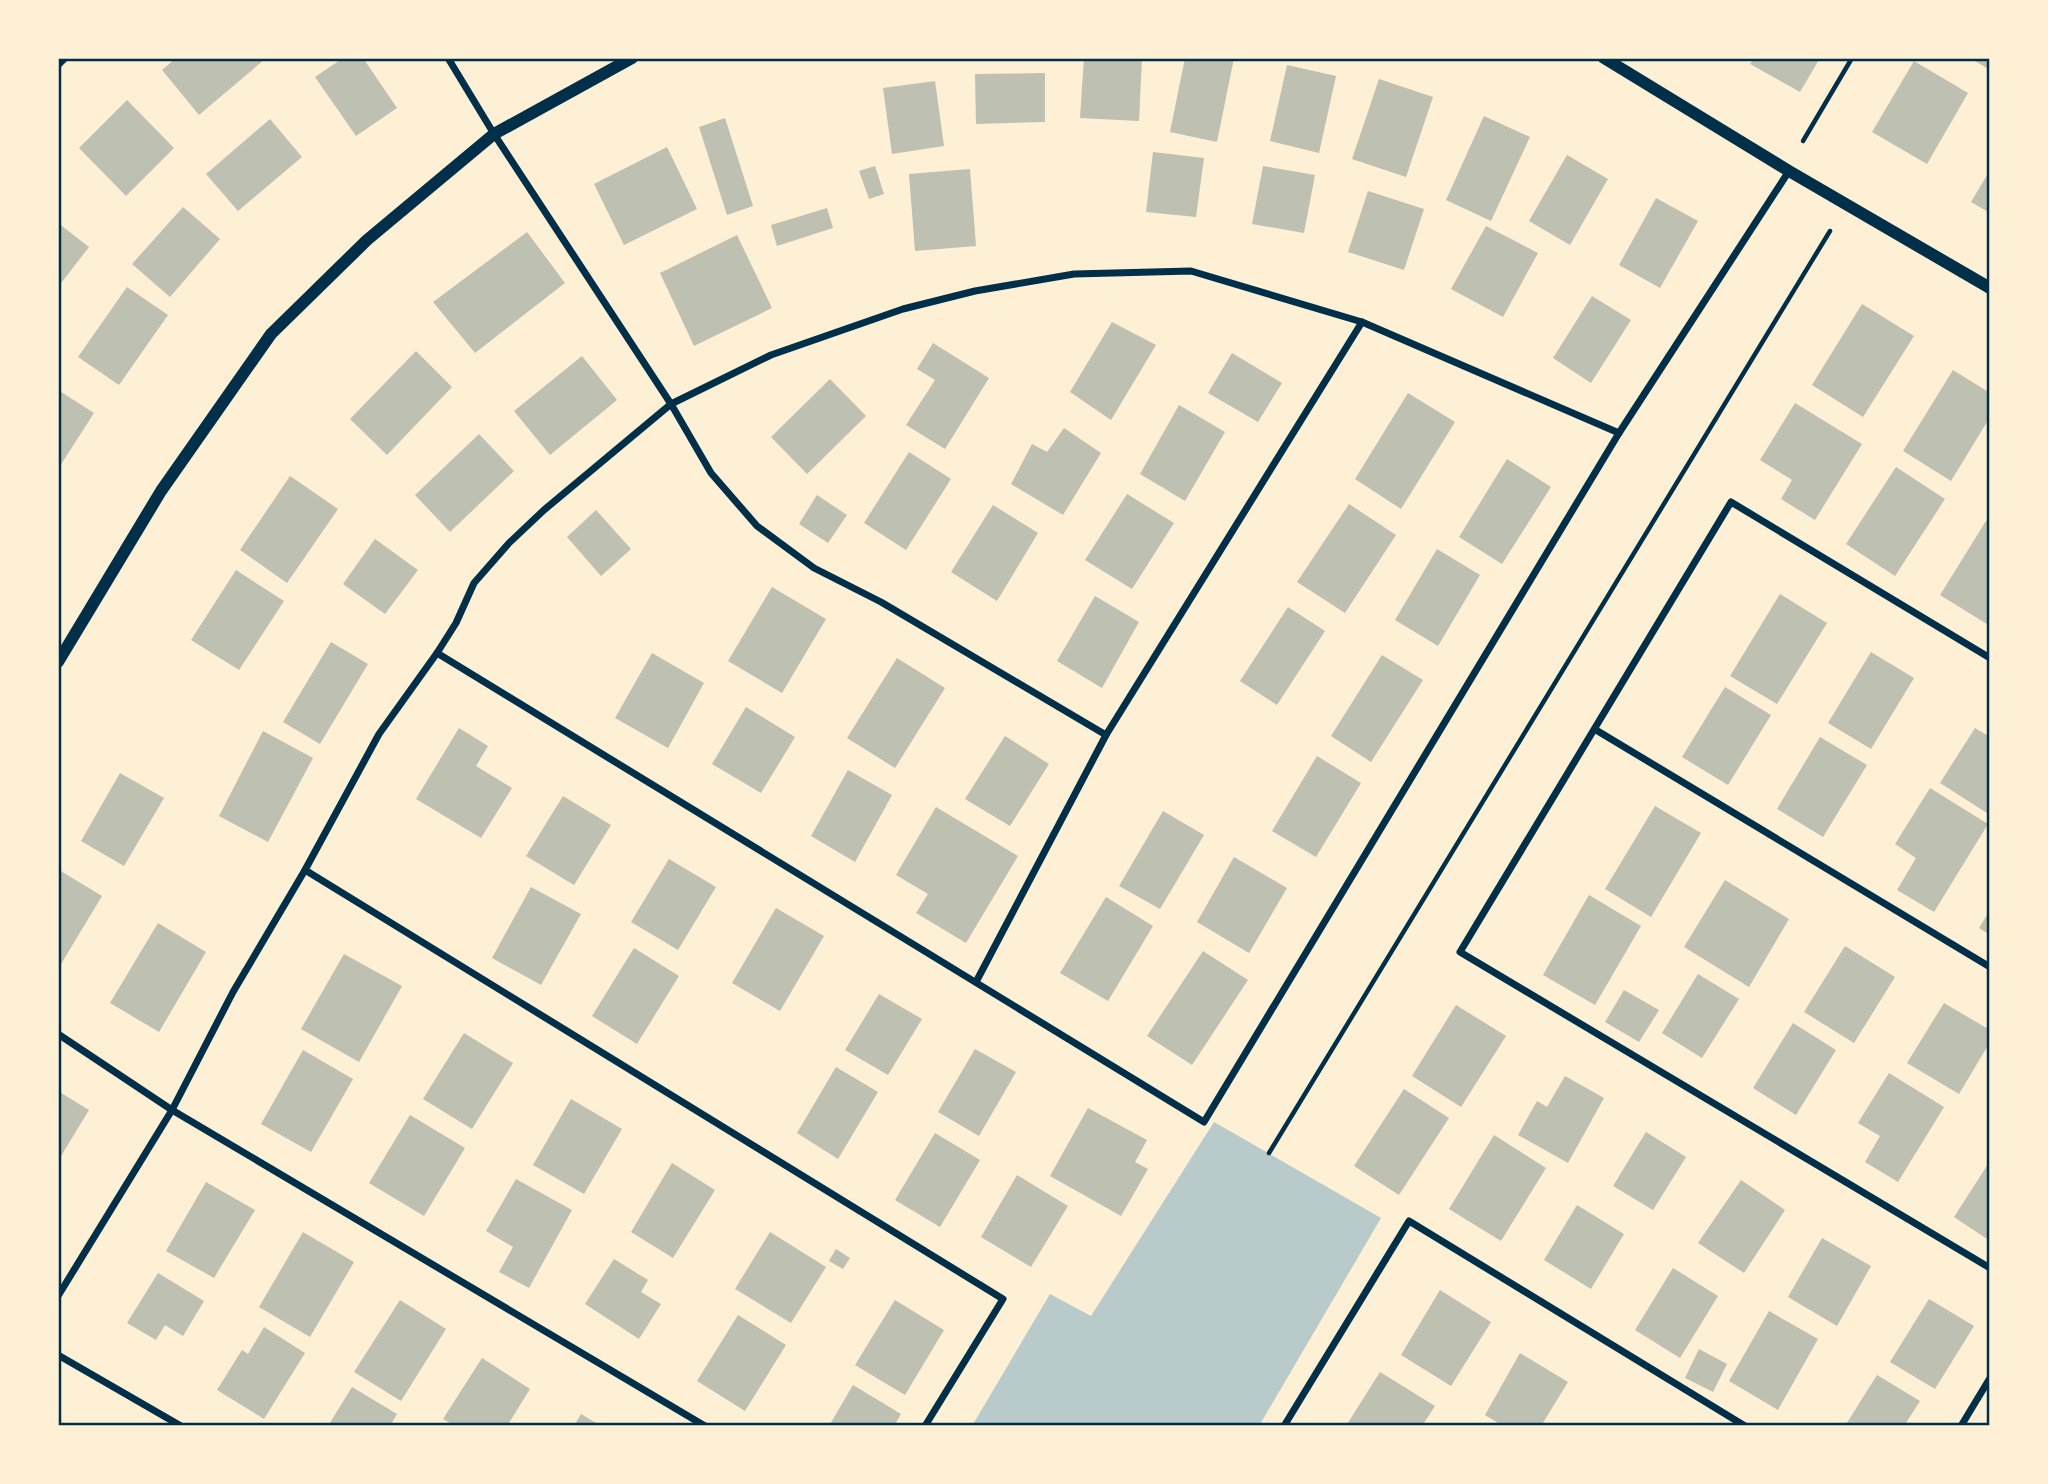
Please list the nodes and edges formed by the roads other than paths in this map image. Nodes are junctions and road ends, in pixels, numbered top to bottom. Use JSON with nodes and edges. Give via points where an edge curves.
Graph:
{"nodes":[{"id":1,"x":65,"y":58,"type":"edge"},
{"id":2,"x":448,"y":58,"type":"edge"},
{"id":3,"x":632,"y":58,"type":"edge"},
{"id":4,"x":1604,"y":58,"type":"edge"},
{"id":5,"x":58,"y":65,"type":"edge"},
{"id":6,"x":494,"y":134,"type":"junction"},
{"id":7,"x":1789,"y":171,"type":"junction"},
{"id":8,"x":1990,"y":288,"type":"edge"},
{"id":9,"x":1362,"y":322,"type":"junction"},
{"id":10,"x":671,"y":404,"type":"junction"},
{"id":11,"x":1619,"y":433,"type":"junction"},
{"id":12,"x":437,"y":653,"type":"junction"},
{"id":13,"x":1990,"y":658,"type":"edge"},
{"id":14,"x":58,"y":662,"type":"edge"},
{"id":15,"x":1596,"y":730,"type":"junction"},
{"id":16,"x":1106,"y":735,"type":"junction"},
{"id":17,"x":305,"y":870,"type":"junction"},
{"id":18,"x":1990,"y":967,"type":"edge"},
{"id":19,"x":976,"y":982,"type":"junction"},
{"id":20,"x":58,"y":1034,"type":"edge"},
{"id":21,"x":172,"y":1110,"type":"junction"},
{"id":22,"x":1990,"y":1268,"type":"edge"},
{"id":23,"x":58,"y":1296,"type":"edge"},
{"id":24,"x":58,"y":1355,"type":"edge"},
{"id":25,"x":1990,"y":1378,"type":"edge"},
{"id":26,"x":181,"y":1426,"type":"edge"},
{"id":27,"x":705,"y":1426,"type":"edge"},
{"id":28,"x":925,"y":1426,"type":"edge"},
{"id":29,"x":1284,"y":1426,"type":"edge"},
{"id":30,"x":1745,"y":1426,"type":"edge"},
{"id":31,"x":1961,"y":1426,"type":"edge"}],
"edges":[{"from":1,"to":5,"type":"street"},
{"from":2,"to":6,"type":"street"},
{"from":3,"to":6,"type":"street"},
{"from":4,"to":7,"type":"street"},
{"from":6,"to":10,"type":"street"},
{"from":6,"to":14,"type":"street","via":[[367,240],[271,334],[161,491]]},
{"from":7,"to":8,"type":"street"},
{"from":7,"to":11,"type":"street"},
{"from":9,"to":10,"type":"street","via":[[1191,271],[1074,274],[903,309],[771,355]]},
{"from":9,"to":11,"type":"street"},
{"from":9,"to":16,"type":"street"},
{"from":10,"to":12,"type":"street","via":[[509,543],[474,583]]},
{"from":10,"to":16,"type":"street","via":[[711,472],[758,526],[814,568],[881,602]]},
{"from":11,"to":19,"type":"street","via":[[1204,1122]]},
{"from":12,"to":17,"type":"street","via":[[379,734]]},
{"from":12,"to":19,"type":"street"},
{"from":13,"to":15,"type":"street","via":[[1731,502]]},
{"from":15,"to":18,"type":"street"},
{"from":15,"to":22,"type":"street","via":[[1461,952]]},
{"from":16,"to":19,"type":"street"},
{"from":17,"to":21,"type":"street","via":[[233,992]]},
{"from":17,"to":28,"type":"street","via":[[1003,1299]]},
{"from":20,"to":21,"type":"street"},
{"from":21,"to":23,"type":"street"},
{"from":21,"to":27,"type":"street"},
{"from":24,"to":26,"type":"street"},
{"from":25,"to":31,"type":"street"},
{"from":29,"to":30,"type":"street","via":[[1409,1221]]}]}
